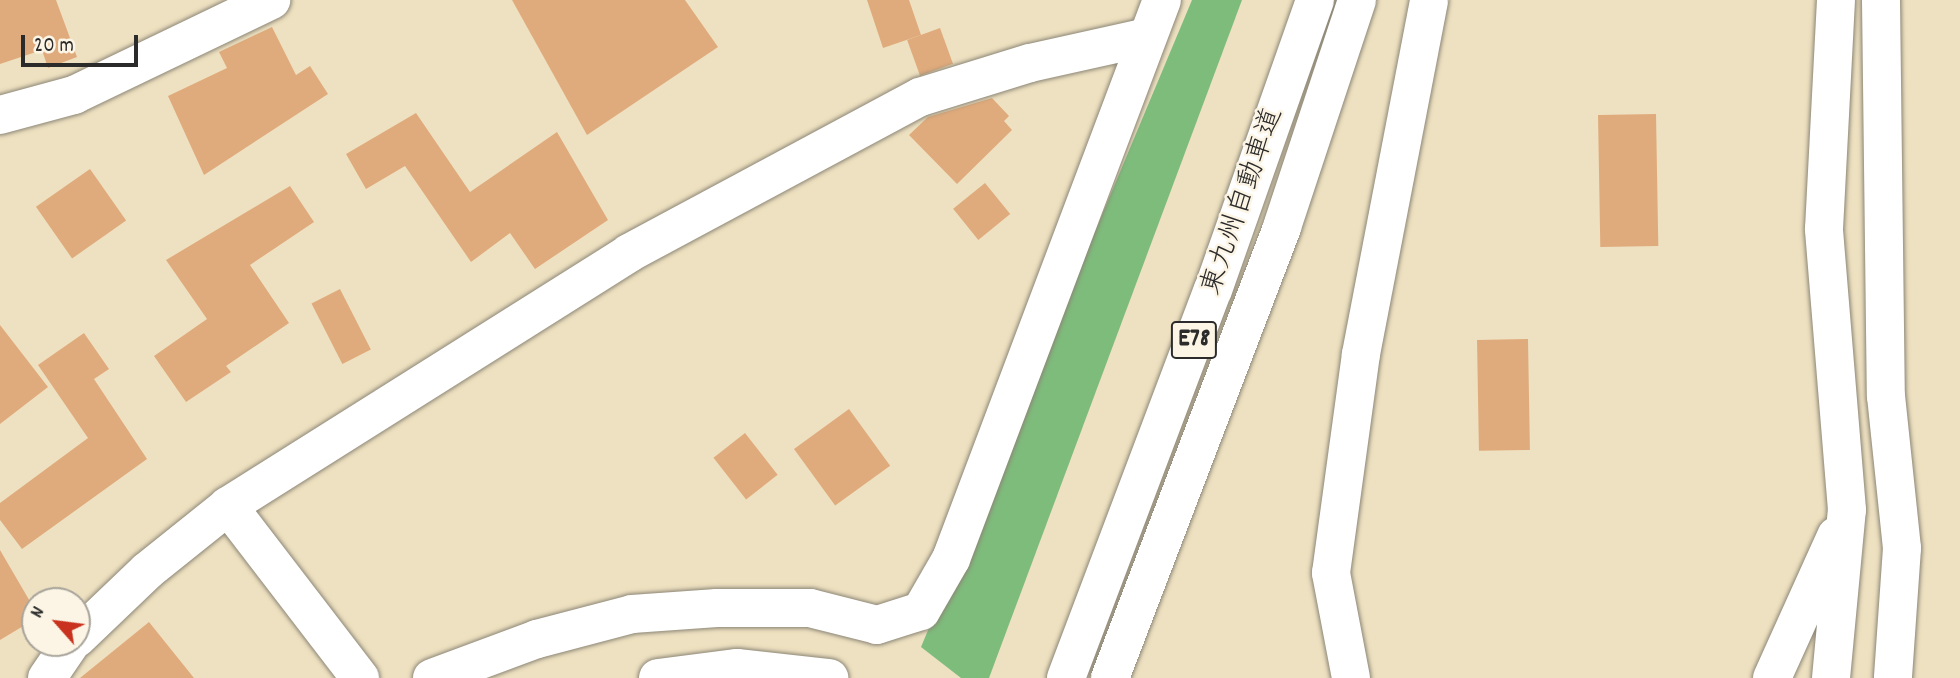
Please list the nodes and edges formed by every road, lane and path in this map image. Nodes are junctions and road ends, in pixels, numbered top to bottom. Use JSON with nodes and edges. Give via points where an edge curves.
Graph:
{"nodes":[{"id":1,"x":271,"y":0,"type":"edge"},
{"id":2,"x":1162,"y":0,"type":"edge"},
{"id":3,"x":1315,"y":0,"type":"edge"},
{"id":4,"x":1357,"y":0,"type":"edge"},
{"id":5,"x":1429,"y":0,"type":"edge"},
{"id":6,"x":1836,"y":0,"type":"edge"},
{"id":7,"x":1881,"y":0,"type":"edge"},
{"id":8,"x":1147,"y":37,"type":"junction"},
{"id":9,"x":0,"y":115,"type":"edge"},
{"id":10,"x":228,"y":506,"type":"junction"},
{"id":11,"x":1847,"y":510,"type":"junction"},
{"id":12,"x":91,"y":625,"type":"edge"},
{"id":13,"x":61,"y":657,"type":"edge"},
{"id":14,"x":1068,"y":672,"type":"edge"},
{"id":15,"x":47,"y":678,"type":"edge"},
{"id":16,"x":360,"y":678,"type":"edge"},
{"id":17,"x":432,"y":678,"type":"edge"},
{"id":18,"x":658,"y":678,"type":"edge"},
{"id":19,"x":829,"y":678,"type":"edge"},
{"id":20,"x":1110,"y":678,"type":"edge"},
{"id":21,"x":1351,"y":678,"type":"edge"},
{"id":22,"x":1772,"y":678,"type":"edge"},
{"id":23,"x":1831,"y":678,"type":"edge"},
{"id":24,"x":1894,"y":678,"type":"edge"}],
"edges":[{"from":1,"to":9,"type":"main road","via":[[74,95]]},
{"from":2,"to":8,"type":"main road"},
{"from":3,"to":14,"type":"main road","name":"東九州自動車道","number":"E78","via":[[1213,290]]},
{"from":4,"to":20,"type":"main road","name":"東九州自動車道","number":"E78","via":[[1282,228]]},
{"from":5,"to":21,"type":"main road","via":[[1361,354],[1331,573]]},
{"from":6,"to":11,"type":"main road","via":[[1824,229]]},
{"from":7,"to":24,"type":"main road","via":[[1886,396],[1902,548]]},
{"from":8,"to":10,"type":"main road","via":[[1030,63],[920,97],[823,146],[629,253]]},
{"from":8,"to":17,"type":"main road","via":[[951,559],[921,611],[877,625],[810,608],[632,614],[537,639]]},
{"from":10,"to":12,"type":"main road","via":[[147,571]]},
{"from":10,"to":16,"type":"main road"},
{"from":11,"to":22,"type":"main road"},
{"from":11,"to":23,"type":"main road"},
{"from":13,"to":15,"type":"main road"},
{"from":18,"to":19,"type":"main road","via":[[737,668]]}]}
